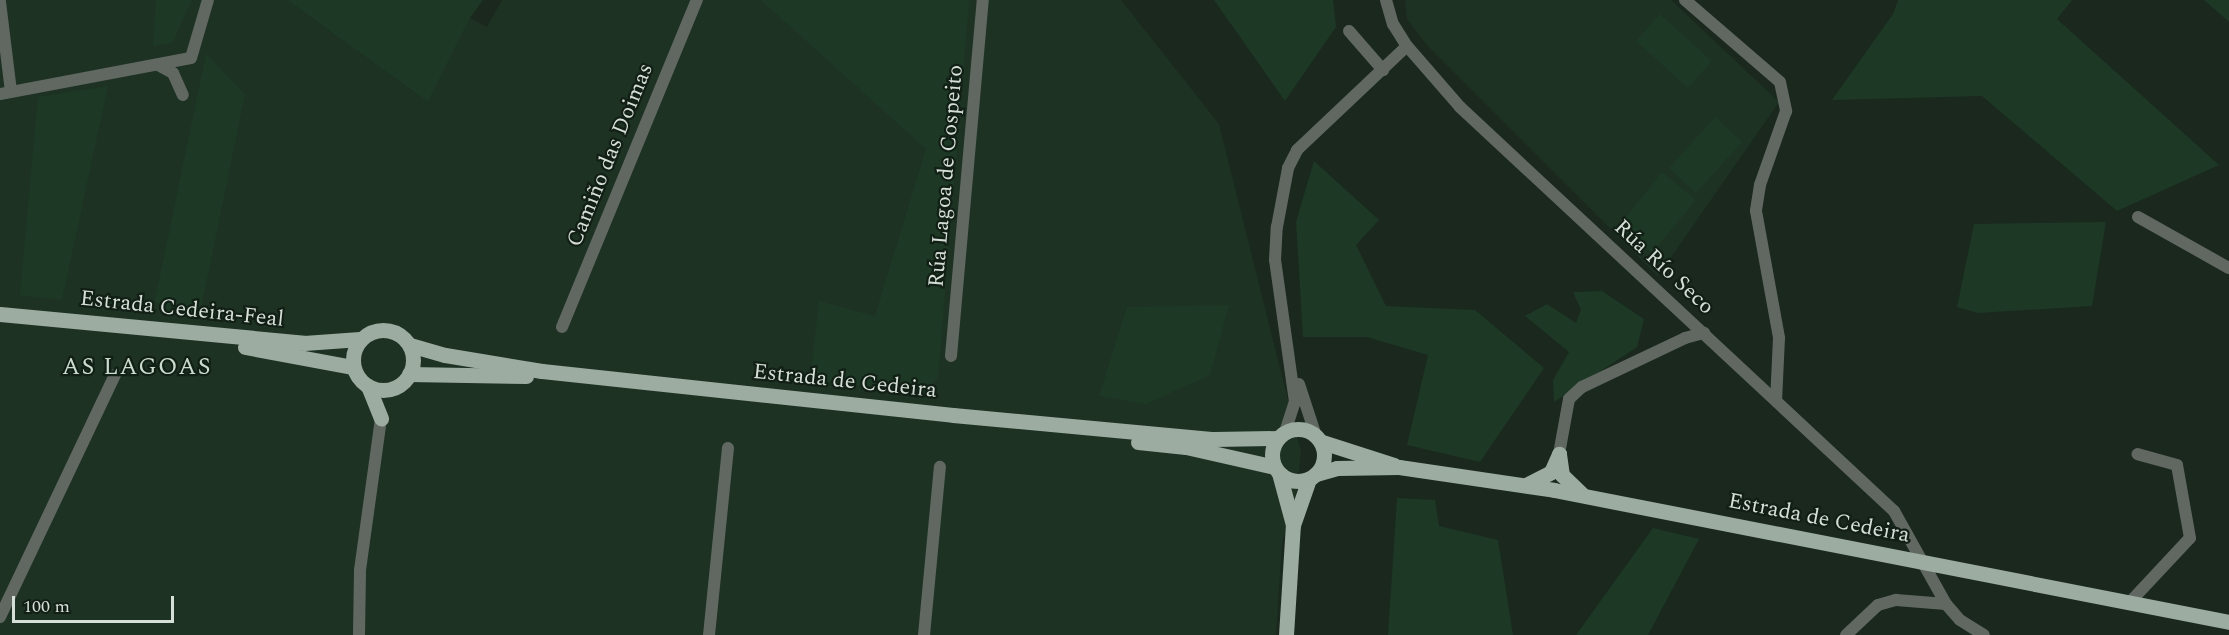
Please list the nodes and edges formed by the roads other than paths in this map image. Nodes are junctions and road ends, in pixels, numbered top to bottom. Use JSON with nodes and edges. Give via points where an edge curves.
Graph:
{"nodes":[{"id":1,"x":208,"y":0,"type":"edge"},
{"id":2,"x":697,"y":0,"type":"edge"},
{"id":3,"x":983,"y":0,"type":"edge"},
{"id":4,"x":1386,"y":0,"type":"edge"},
{"id":5,"x":1685,"y":0,"type":"edge"},
{"id":6,"x":0,"y":2,"type":"edge"},
{"id":7,"x":1349,"y":31,"type":"dead end"},
{"id":8,"x":1407,"y":46,"type":"junction"},
{"id":9,"x":156,"y":65,"type":"junction"},
{"id":10,"x":1383,"y":70,"type":"junction"},
{"id":11,"x":5,"y":92,"type":"edge"},
{"id":12,"x":183,"y":94,"type":"dead end"},
{"id":13,"x":2138,"y":218,"type":"dead end"},
{"id":14,"x":2229,"y":268,"type":"edge"},
{"id":15,"x":0,"y":314,"type":"edge"},
{"id":16,"x":1686,"y":316,"type":"junction"},
{"id":17,"x":0,"y":322,"type":"edge"},
{"id":18,"x":562,"y":327,"type":"dead end"},
{"id":19,"x":1704,"y":333,"type":"junction"},
{"id":20,"x":360,"y":339,"type":"junction"},
{"id":21,"x":1285,"y":340,"type":"junction"},
{"id":22,"x":410,"y":345,"type":"junction"},
{"id":23,"x":1663,"y":348,"type":"junction"},
{"id":24,"x":951,"y":356,"type":"dead end"},
{"id":25,"x":353,"y":367,"type":"junction"},
{"id":26,"x":409,"y":374,"type":"junction"},
{"id":27,"x":115,"y":375,"type":"dead end"},
{"id":28,"x":368,"y":386,"type":"junction"},
{"id":29,"x":392,"y":388,"type":"junction"},
{"id":30,"x":1776,"y":401,"type":"junction"},
{"id":31,"x":381,"y":419,"type":"junction"},
{"id":32,"x":1282,"y":435,"type":"junction"},
{"id":33,"x":1319,"y":439,"type":"junction"},
{"id":34,"x":728,"y":448,"type":"dead end"},
{"id":35,"x":1559,"y":454,"type":"junction"},
{"id":36,"x":2137,"y":454,"type":"dead end"},
{"id":37,"x":940,"y":467,"type":"dead end"},
{"id":38,"x":1400,"y":467,"type":"junction"},
{"id":39,"x":1277,"y":470,"type":"junction"},
{"id":40,"x":1313,"y":477,"type":"junction"},
{"id":41,"x":1525,"y":486,"type":"junction"},
{"id":42,"x":1554,"y":490,"type":"junction"},
{"id":43,"x":1585,"y":496,"type":"junction"},
{"id":44,"x":1293,"y":525,"type":"junction"},
{"id":45,"x":1921,"y":560,"type":"junction"},
{"id":46,"x":2131,"y":601,"type":"junction"},
{"id":47,"x":1946,"y":604,"type":"junction"},
{"id":48,"x":0,"y":617,"type":"edge"},
{"id":49,"x":2229,"y":622,"type":"edge"},
{"id":50,"x":358,"y":635,"type":"edge"},
{"id":51,"x":709,"y":635,"type":"edge"},
{"id":52,"x":924,"y":635,"type":"edge"},
{"id":53,"x":1286,"y":635,"type":"edge"},
{"id":54,"x":1846,"y":635,"type":"edge"},
{"id":55,"x":1984,"y":635,"type":"edge"}],
"edges":[{"from":1,"to":9,"type":"street","via":[[190,58]]},
{"from":2,"to":18,"type":"street","name":"Camiño das Doimas"},
{"from":3,"to":24,"type":"street","name":"Rúa Lagoa de Cospeito"},
{"from":4,"to":8,"type":"street","name":"Rúa Río Seco","via":[[1393,24]]},
{"from":5,"to":30,"type":"street","via":[[1780,82],[1786,111],[1760,186],[1756,212],[1779,338]]},
{"from":6,"to":11,"type":"street"},
{"from":7,"to":10,"type":"street"},
{"from":8,"to":10,"type":"street"},
{"from":8,"to":16,"type":"street","name":"Rúa Río Seco","via":[[1460,107]]},
{"from":9,"to":11,"type":"street"},
{"from":9,"to":12,"type":"street","via":[[174,73]]},
{"from":10,"to":21,"type":"street","via":[[1297,150],[1288,168],[1275,260]]},
{"from":13,"to":14,"type":"street"},
{"from":15,"to":20,"type":"main road","name":"Estrada Cedeira-Feal","via":[[304,343]]},
{"from":16,"to":19,"type":"street","name":"Rúa Río Seco"},
{"from":16,"to":23,"type":"street","via":[[1680,333]]},
{"from":17,"to":25,"type":"main road","name":"Estrada Cedeira-Feal","via":[[230,344]]},
{"from":19,"to":23,"type":"street"},
{"from":19,"to":30,"type":"street","name":"Rúa Río Seco"},
{"from":20,"to":22,"type":"main road","via":[[384,329],[398,333]]},
{"from":20,"to":25,"type":"main road","via":[[353,352]]},
{"from":21,"to":32,"type":"street","via":[[1295,402]]},
{"from":21,"to":33,"type":"street"},
{"from":22,"to":26,"type":"main road","via":[[413,358]]},
{"from":22,"to":32,"type":"main road","name":"Estrada de Cedeira","via":[[542,371],[953,415],[1214,439]]},
{"from":23,"to":35,"type":"street","via":[[1582,387],[1569,399]]},
{"from":25,"to":28,"type":"main road"},
{"from":26,"to":29,"type":"main road"},
{"from":26,"to":39,"type":"main road","name":"Estrada de Cedeira","via":[[546,378],[1186,447]]},
{"from":27,"to":48,"type":"street"},
{"from":28,"to":29,"type":"main road"},
{"from":28,"to":31,"type":"main road"},
{"from":29,"to":31,"type":"main road"},
{"from":30,"to":45,"type":"street","name":"Rúa Río Seco","via":[[1894,511]]},
{"from":31,"to":50,"type":"street","via":[[360,570]]},
{"from":32,"to":33,"type":"main road","via":[[1301,429]]},
{"from":32,"to":39,"type":"main road","via":[[1272,453]]},
{"from":33,"to":38,"type":"main road","name":"Estrada de Cedeira"},
{"from":33,"to":40,"type":"main road","via":[[1324,459]]},
{"from":34,"to":51,"type":"street"},
{"from":35,"to":41,"type":"main road","via":[[1551,472]]},
{"from":35,"to":42,"type":"main road"},
{"from":35,"to":43,"type":"main road","via":[[1562,475]]},
{"from":36,"to":46,"type":"street","via":[[2177,465],[2190,538]]},
{"from":37,"to":52,"type":"street"},
{"from":38,"to":40,"type":"main road","name":"Estrada de Cedeira","via":[[1337,468]]},
{"from":38,"to":41,"type":"main road","name":"Estrada de Cedeira"},
{"from":39,"to":40,"type":"main road","via":[[1292,480]]},
{"from":39,"to":44,"type":"main road"},
{"from":40,"to":44,"type":"main road"},
{"from":41,"to":42,"type":"main road","name":"Estrada de Cedeira"},
{"from":42,"to":43,"type":"main road","name":"Estrada de Cedeira"},
{"from":43,"to":45,"type":"main road","name":"Estrada de Cedeira"},
{"from":44,"to":53,"type":"main road"},
{"from":45,"to":46,"type":"main road","name":"Estrada de Cedeira"},
{"from":45,"to":47,"type":"street","name":"Rúa Río Seco"},
{"from":46,"to":49,"type":"main road","name":"Estrada de Cedeira"},
{"from":47,"to":54,"type":"street","via":[[1896,600],[1878,605]]},
{"from":47,"to":55,"type":"street","name":"Rúa Río Seco","via":[[1960,620]]}]}
